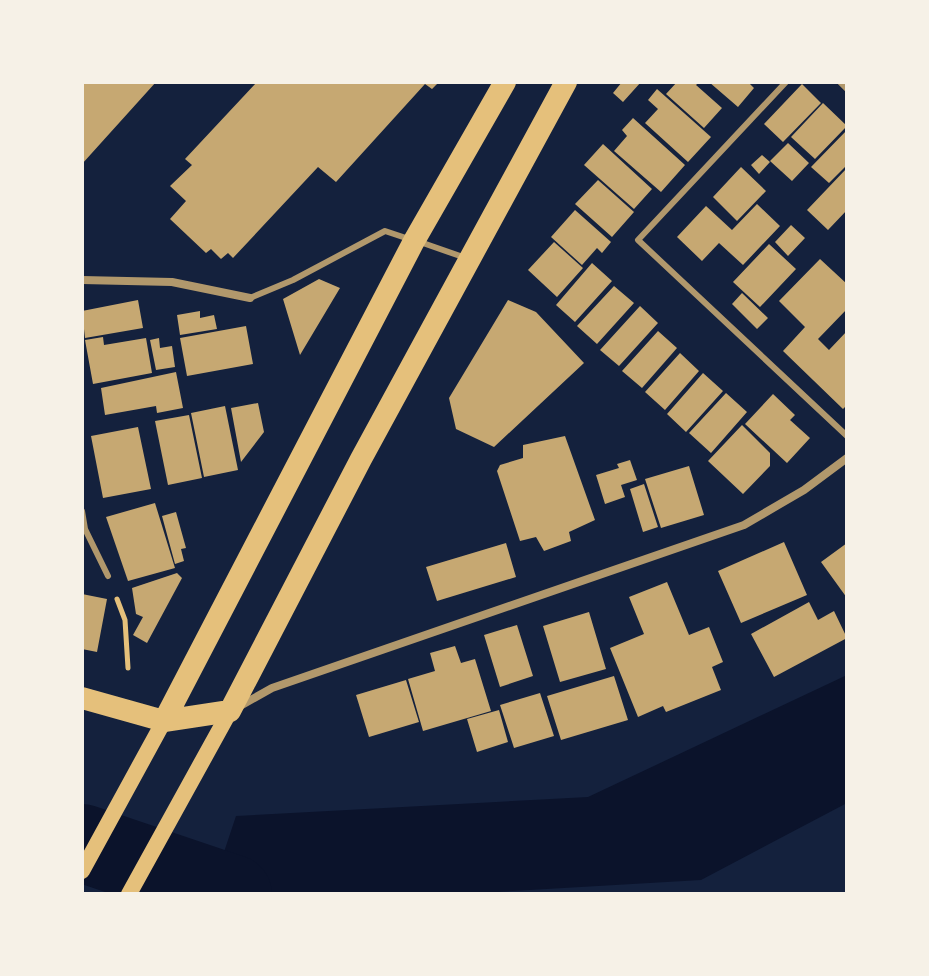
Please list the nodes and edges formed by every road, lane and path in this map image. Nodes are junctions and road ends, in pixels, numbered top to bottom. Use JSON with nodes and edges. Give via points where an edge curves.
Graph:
{"nodes":[{"id":1,"x":505,"y":82,"type":"edge"},
{"id":2,"x":566,"y":82,"type":"edge"},
{"id":3,"x":786,"y":82,"type":"edge"},
{"id":4,"x":840,"y":82,"type":"edge"},
{"id":5,"x":847,"y":89,"type":"edge"},
{"id":6,"x":414,"y":241,"type":"junction"},
{"id":7,"x":470,"y":259,"type":"junction"},
{"id":8,"x":82,"y":280,"type":"edge"},
{"id":9,"x":250,"y":298,"type":"joint"},
{"id":10,"x":847,"y":436,"type":"edge"},
{"id":11,"x":847,"y":458,"type":"edge"},
{"id":12,"x":82,"y":511,"type":"edge"},
{"id":13,"x":108,"y":576,"type":"joint"},
{"id":14,"x":128,"y":668,"type":"dead end"},
{"id":15,"x":82,"y":698,"type":"edge"},
{"id":16,"x":230,"y":711,"type":"junction"},
{"id":17,"x":164,"y":721,"type":"junction"},
{"id":18,"x":82,"y":871,"type":"edge"},
{"id":19,"x":129,"y":894,"type":"edge"}],
"edges":[{"from":1,"to":6,"type":"highway"},
{"from":2,"to":7,"type":"highway"},
{"from":3,"to":10,"type":"lane","via":[[638,240]]},
{"from":4,"to":5,"type":"lane"},
{"from":6,"to":7,"type":"lane"},
{"from":6,"to":9,"type":"lane","via":[[385,231]]},
{"from":6,"to":17,"type":"highway"},
{"from":7,"to":16,"type":"highway"},
{"from":8,"to":9,"type":"street","via":[[172,282]]},
{"from":11,"to":16,"type":"street","via":[[744,525],[285,683]]},
{"from":12,"to":13,"type":"lane"},
{"from":13,"to":14,"type":"path","via":[[125,620]]},
{"from":15,"to":17,"type":"highway"},
{"from":16,"to":17,"type":"highway"},
{"from":16,"to":19,"type":"main road"},
{"from":17,"to":18,"type":"main road"}]}
